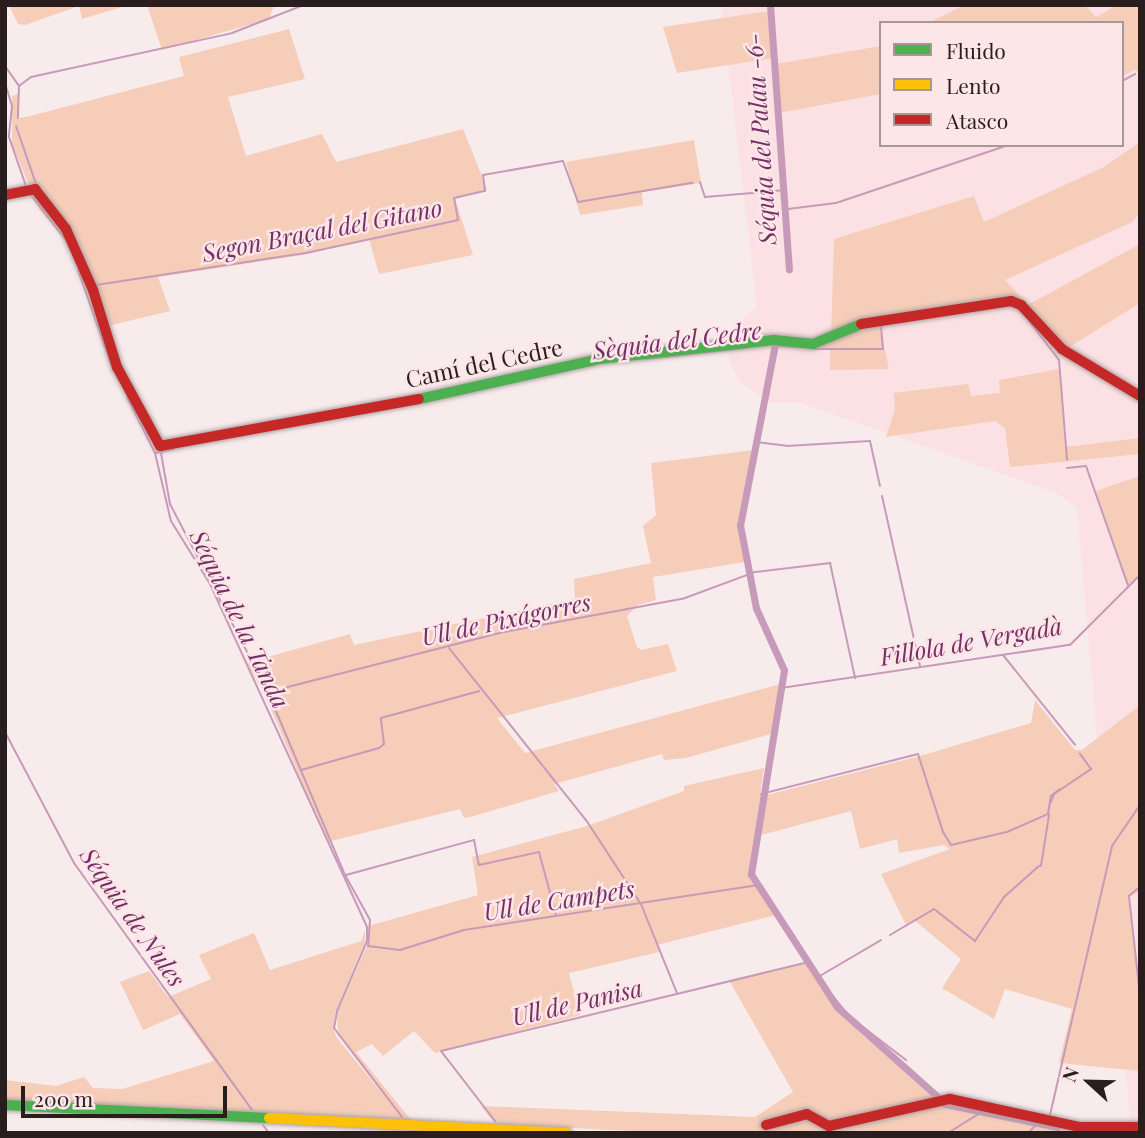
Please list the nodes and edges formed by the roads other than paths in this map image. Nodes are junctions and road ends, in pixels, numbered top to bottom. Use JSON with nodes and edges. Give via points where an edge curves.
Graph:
{"nodes":[{"id":1,"x":5,"y":195,"type":"edge"},
{"id":2,"x":1140,"y":396,"type":"edge"},
{"id":3,"x":5,"y":1105,"type":"edge"},
{"id":4,"x":766,"y":1125,"type":"dead end"},
{"id":5,"x":1140,"y":1127,"type":"edge"},
{"id":6,"x":568,"y":1133,"type":"edge"}],
"edges":[{"from":1,"to":2,"type":"street","name":"Camí del Cedre","via":[[28,190],[73,241],[117,367],[160,446],[390,405],[599,359],[774,340],[813,344],[856,325],[1011,301],[1021,305],[1062,349]]},
{"from":3,"to":6,"type":"street"},
{"from":4,"to":5,"type":"street","via":[[807,1114],[830,1126],[950,1099],[1080,1127]]}]}
